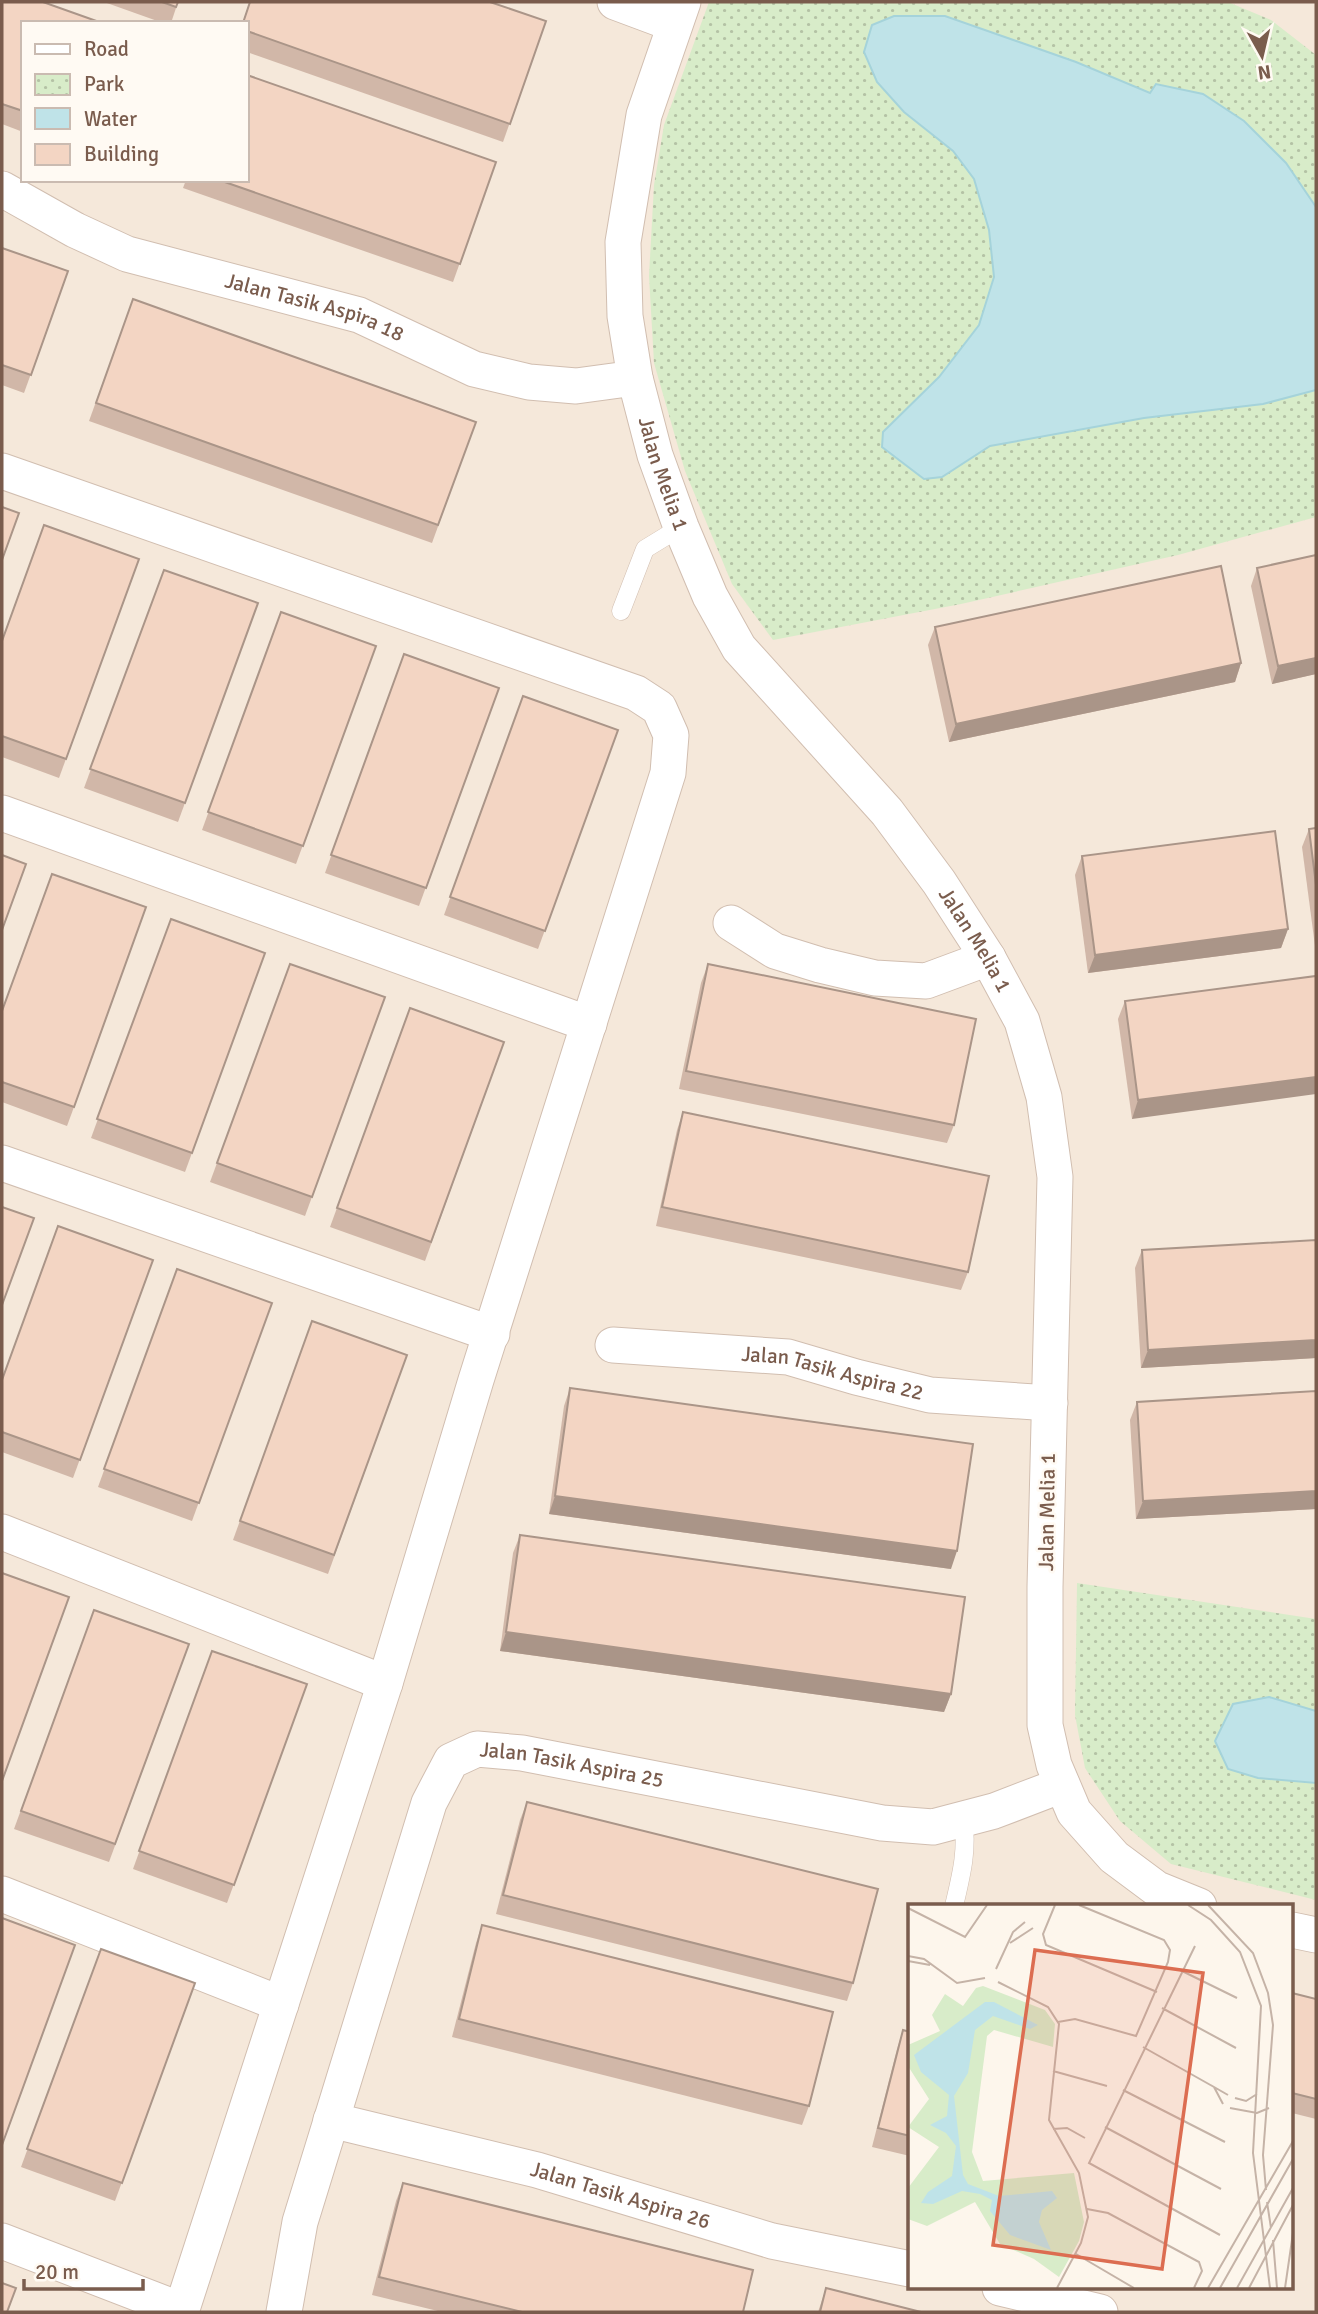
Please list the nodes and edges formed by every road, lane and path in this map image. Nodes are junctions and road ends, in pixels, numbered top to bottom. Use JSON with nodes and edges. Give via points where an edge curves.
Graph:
{"nodes":[{"id":1,"x":615,"y":2,"type":"edge"},
{"id":2,"x":678,"y":13,"type":"edge"},
{"id":3,"x":2,"y":189,"type":"edge"},
{"id":4,"x":635,"y":378,"type":"junction"},
{"id":5,"x":2,"y":471,"type":"edge"},
{"id":6,"x":681,"y":527,"type":"junction"},
{"id":7,"x":621,"y":611,"type":"dead end"},
{"id":8,"x":2,"y":813,"type":"edge"},
{"id":9,"x":731,"y":923,"type":"dead end"},
{"id":10,"x":988,"y":958,"type":"junction"},
{"id":11,"x":589,"y":1024,"type":"junction"},
{"id":12,"x":2,"y":1163,"type":"edge"},
{"id":13,"x":492,"y":1334,"type":"junction"},
{"id":14,"x":614,"y":1345,"type":"dead end"},
{"id":15,"x":1050,"y":1404,"type":"junction"},
{"id":16,"x":2,"y":1532,"type":"edge"},
{"id":17,"x":385,"y":1683,"type":"junction"},
{"id":18,"x":1062,"y":1786,"type":"junction"},
{"id":19,"x":963,"y":1819,"type":"junction"},
{"id":20,"x":2,"y":1894,"type":"edge"},
{"id":21,"x":954,"y":1904,"type":"edge"},
{"id":22,"x":1194,"y":1904,"type":"edge"},
{"id":23,"x":1294,"y":1930,"type":"edge"},
{"id":24,"x":1316,"y":1936,"type":"edge"},
{"id":25,"x":281,"y":2004,"type":"junction"},
{"id":26,"x":331,"y":2120,"type":"junction"},
{"id":27,"x":2,"y":2241,"type":"edge"},
{"id":28,"x":908,"y":2269,"type":"edge"},
{"id":29,"x":1008,"y":2290,"type":"edge"},
{"id":30,"x":181,"y":2311,"type":"edge"},
{"id":31,"x":284,"y":2312,"type":"edge"},
{"id":32,"x":1100,"y":2312,"type":"edge"}],
"edges":[{"from":1,"to":2,"type":"street"},
{"from":2,"to":4,"type":"street","name":"Jalan Melia 1","via":[[644,115],[623,242],[625,316]]},
{"from":3,"to":4,"type":"street","name":"Jalan Tasik Aspira 18","via":[[127,254],[359,315],[474,369],[529,382],[576,386]]},
{"from":4,"to":6,"type":"street","name":"Jalan Melia 1","via":[[655,455]]},
{"from":5,"to":11,"type":"street","via":[[636,693],[659,708],[671,735],[668,773]]},
{"from":6,"to":7,"type":"lane","via":[[645,549]]},
{"from":6,"to":10,"type":"street","name":"Jalan Melia 1","via":[[710,596],[739,648],[887,812]]},
{"from":8,"to":11,"type":"street"},
{"from":9,"to":10,"type":"street","via":[[775,951],[875,978],[926,981]]},
{"from":10,"to":15,"type":"street","name":"Jalan Melia 1","via":[[1022,1021],[1044,1097],[1055,1177]]},
{"from":11,"to":13,"type":"street"},
{"from":12,"to":13,"type":"street"},
{"from":13,"to":17,"type":"street"},
{"from":14,"to":15,"type":"street","name":"Jalan Tasik Aspira 22","via":[[788,1357],[930,1395]]},
{"from":15,"to":18,"type":"street","name":"Jalan Melia 1","via":[[1045,1725]]},
{"from":16,"to":17,"type":"street"},
{"from":17,"to":25,"type":"street"},
{"from":18,"to":19,"type":"street","name":"Jalan Tasik Aspira 25"},
{"from":18,"to":22,"type":"street","name":"Jalan Melia 1","via":[[1074,1812],[1114,1857],[1157,1889]]},
{"from":19,"to":21,"type":"lane","via":[[965,1851]]},
{"from":19,"to":26,"type":"street","name":"Jalan Tasik Aspira 25","via":[[933,1827],[882,1823],[522,1754],[477,1749],[451,1761],[429,1802]]},
{"from":20,"to":25,"type":"street"},
{"from":23,"to":24,"type":"street"},
{"from":25,"to":30,"type":"street"},
{"from":26,"to":28,"type":"street","name":"Jalan Tasik Aspira 26","via":[[537,2171],[772,2241]]},
{"from":26,"to":31,"type":"street","name":"Jalan Tasik Aspira 25","via":[[300,2222]]},
{"from":27,"to":30,"type":"street"},
{"from":29,"to":32,"type":"street"}]}
